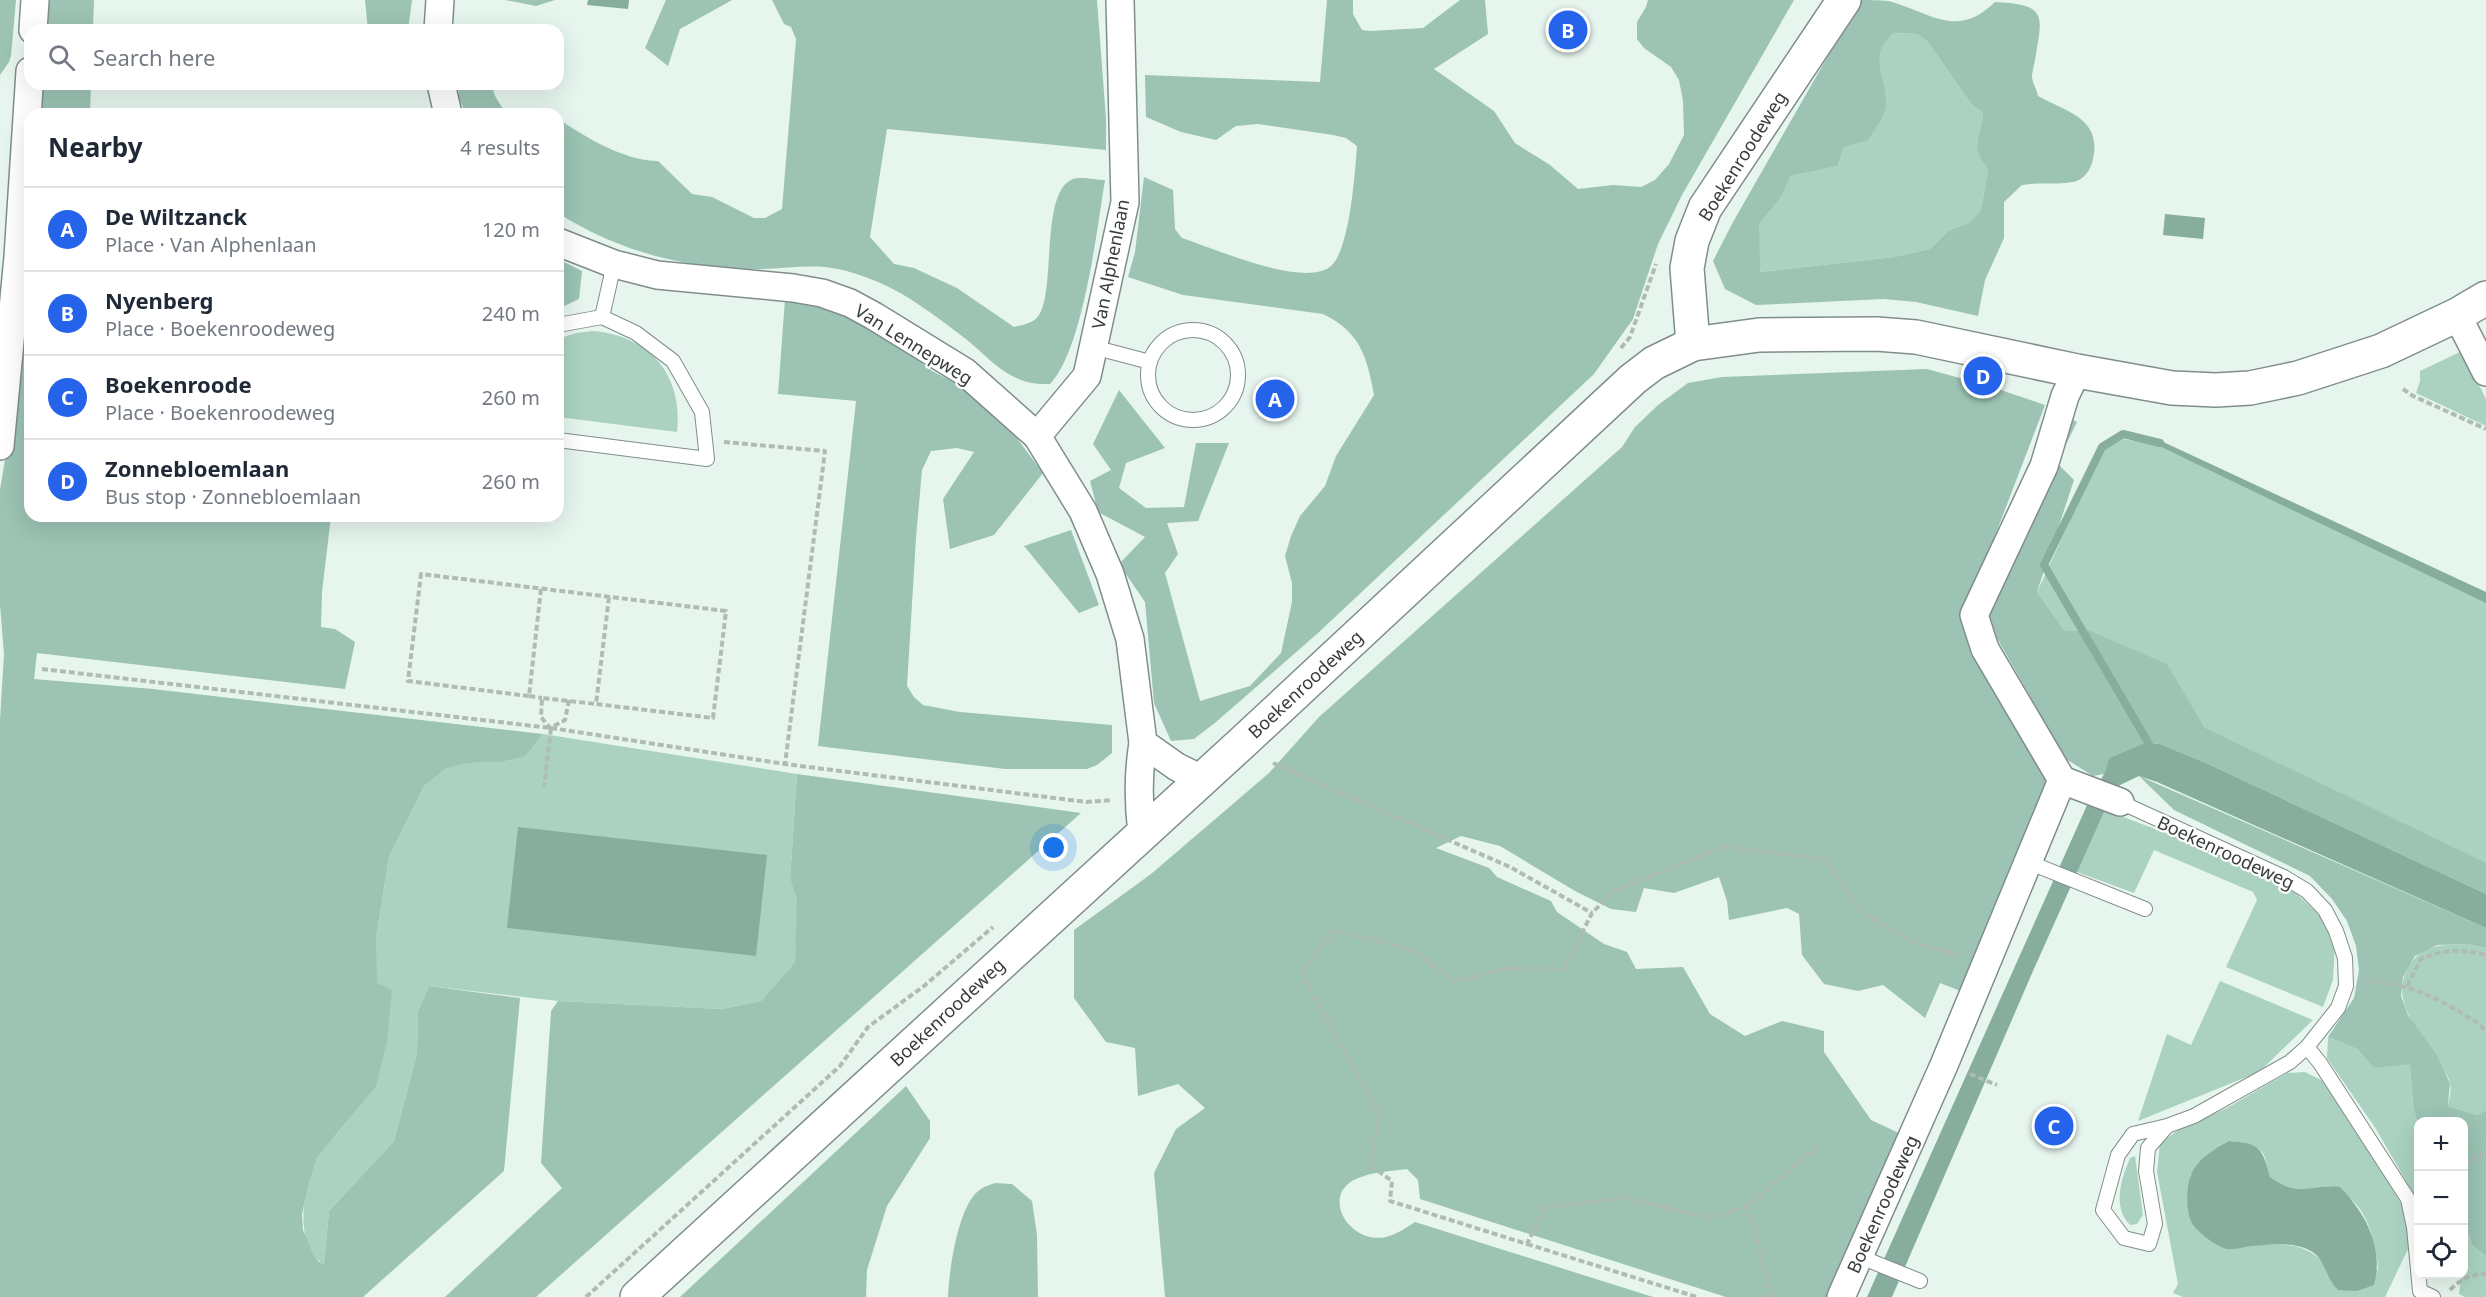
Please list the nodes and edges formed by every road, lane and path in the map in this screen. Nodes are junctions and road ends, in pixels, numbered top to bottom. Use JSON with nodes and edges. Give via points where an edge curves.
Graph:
{"nodes":[{"id":1,"x":35,"y":0,"type":"edge"},
{"id":2,"x":441,"y":0,"type":"edge"},
{"id":3,"x":1120,"y":0,"type":"edge"},
{"id":4,"x":1844,"y":0,"type":"edge"},
{"id":5,"x":33,"y":24,"type":"edge"},
{"id":6,"x":439,"y":24,"type":"edge"},
{"id":7,"x":29,"y":90,"type":"edge"},
{"id":8,"x":442,"y":90,"type":"edge"},
{"id":9,"x":28,"y":108,"type":"edge"},
{"id":10,"x":447,"y":108,"type":"edge"},
{"id":11,"x":24,"y":164,"type":"edge"},
{"id":12,"x":564,"y":244,"type":"edge"},
{"id":13,"x":614,"y":264,"type":"junction"},
{"id":14,"x":1656,"y":264,"type":"dead end"},
{"id":15,"x":2486,"y":297,"type":"edge"},
{"id":16,"x":2457,"y":315,"type":"junction"},
{"id":17,"x":602,"y":317,"type":"junction"},
{"id":18,"x":564,"y":324,"type":"edge"},
{"id":19,"x":1630,"y":337,"type":"dead end"},
{"id":20,"x":1693,"y":344,"type":"junction"},
{"id":21,"x":1093,"y":347,"type":"junction"},
{"id":22,"x":1150,"y":362,"type":"junction"},
{"id":23,"x":2076,"y":371,"type":"junction"},
{"id":24,"x":2486,"y":372,"type":"edge"},
{"id":25,"x":2403,"y":389,"type":"dead end"},
{"id":26,"x":2486,"y":429,"type":"edge"},
{"id":27,"x":1037,"y":436,"type":"junction"},
{"id":28,"x":705,"y":440,"type":"junction"},
{"id":29,"x":564,"y":441,"type":"edge"},
{"id":30,"x":0,"y":446,"type":"edge"},
{"id":31,"x":541,"y":589,"type":"junction"},
{"id":32,"x":609,"y":597,"type":"junction"},
{"id":33,"x":42,"y":669,"type":"dead end"},
{"id":34,"x":529,"y":696,"type":"junction"},
{"id":35,"x":542,"y":698,"type":"junction"},
{"id":36,"x":569,"y":700,"type":"junction"},
{"id":37,"x":596,"y":704,"type":"junction"},
{"id":38,"x":550,"y":728,"type":"junction"},
{"id":39,"x":1143,"y":743,"type":"junction"},
{"id":40,"x":1273,"y":763,"type":"dead end"},
{"id":41,"x":785,"y":764,"type":"junction"},
{"id":42,"x":1202,"y":779,"type":"junction"},
{"id":43,"x":2062,"y":780,"type":"junction"},
{"id":44,"x":544,"y":787,"type":"dead end"},
{"id":45,"x":1086,"y":802,"type":"dead end"},
{"id":46,"x":2120,"y":802,"type":"joint"},
{"id":47,"x":1142,"y":833,"type":"junction"},
{"id":48,"x":2037,"y":865,"type":"junction"},
{"id":49,"x":2145,"y":909,"type":"dead end"},
{"id":50,"x":1592,"y":913,"type":"junction"},
{"id":51,"x":995,"y":925,"type":"dead end"},
{"id":52,"x":2486,"y":955,"type":"edge"},
{"id":53,"x":1986,"y":963,"type":"junction"},
{"id":54,"x":2346,"y":980,"type":"junction"},
{"id":55,"x":2407,"y":987,"type":"junction"},
{"id":56,"x":2486,"y":1031,"type":"edge"},
{"id":57,"x":2307,"y":1047,"type":"junction"},
{"id":58,"x":1966,"y":1073,"type":"dead end"},
{"id":59,"x":1997,"y":1085,"type":"dead end"},
{"id":60,"x":2167,"y":1126,"type":"junction"},
{"id":61,"x":1816,"y":1147,"type":"dead end"},
{"id":62,"x":2486,"y":1152,"type":"edge"},
{"id":63,"x":2468,"y":1163,"type":"edge"},
{"id":64,"x":1748,"y":1206,"type":"junction"},
{"id":65,"x":1527,"y":1244,"type":"junction"},
{"id":66,"x":1867,"y":1259,"type":"junction"},
{"id":67,"x":2486,"y":1274,"type":"edge"},
{"id":68,"x":1914,"y":1279,"type":"dead end"},
{"id":69,"x":586,"y":1297,"type":"edge"},
{"id":70,"x":637,"y":1297,"type":"edge"},
{"id":71,"x":1697,"y":1297,"type":"edge"},
{"id":72,"x":1772,"y":1297,"type":"edge"},
{"id":73,"x":1841,"y":1297,"type":"edge"},
{"id":74,"x":2433,"y":1297,"type":"edge"},
{"id":75,"x":2443,"y":1297,"type":"edge"}],
"edges":[{"from":1,"to":5,"type":"street"},
{"from":2,"to":6,"type":"street"},
{"from":3,"to":21,"type":"street","name":"Van Alphenlaan","via":[[1125,202]]},
{"from":4,"to":20,"type":"main road","name":"Boekenroodeweg","via":[[1706,208],[1692,241],[1687,268]]},
{"from":7,"to":9,"type":"street"},
{"from":8,"to":10,"type":"street"},
{"from":11,"to":30,"type":"street"},
{"from":12,"to":13,"type":"street","name":"Van Lennepweg"},
{"from":13,"to":17,"type":"lane"},
{"from":13,"to":27,"type":"street","name":"Van Lennepweg","via":[[657,275],[792,288],[850,303],[965,372]]},
{"from":14,"to":19,"type":"path"},
{"from":15,"to":16,"type":"main road"},
{"from":16,"to":23,"type":"main road","via":[[2381,351],[2298,378],[2250,388],[2172,388]]},
{"from":16,"to":24,"type":"street"},
{"from":17,"to":18,"type":"lane"},
{"from":17,"to":28,"type":"lane","via":[[636,333],[673,361],[702,412]]},
{"from":20,"to":23,"type":"main road","via":[[1759,335],[1876,334],[1916,337]]},
{"from":20,"to":42,"type":"main road","name":"Boekenroodeweg","via":[[1654,363],[1633,379]]},
{"from":21,"to":22,"type":"lane"},
{"from":21,"to":27,"type":"street","name":"Van Alphenlaan","via":[[1087,376]]},
{"from":22,"to":22,"type":"lane","via":[[1152,392],[1160,405],[1178,417],[1201,419],[1215,414],[1227,405],[1238,378],[1231,350],[1221,339],[1194,330],[1167,338]]},
{"from":23,"to":43,"type":"street","via":[[2044,466],[1974,615],[1985,649]]},
{"from":25,"to":26,"type":"path"},
{"from":27,"to":39,"type":"street","name":"Van Lennepweg","via":[[1083,511],[1110,574],[1130,639]]},
{"from":28,"to":29,"type":"lane","via":[[707,459]]},
{"from":28,"to":41,"type":"path","via":[[825,451]]},
{"from":31,"to":32,"type":"path"},
{"from":31,"to":34,"type":"path"},
{"from":31,"to":34,"type":"path","via":[[421,574],[408,681]]},
{"from":32,"to":37,"type":"path"},
{"from":32,"to":37,"type":"path","via":[[726,611],[716,694],[713,718]]},
{"from":33,"to":38,"type":"path"},
{"from":34,"to":35,"type":"path"},
{"from":35,"to":36,"type":"path"},
{"from":35,"to":38,"type":"path","via":[[541,717]]},
{"from":36,"to":37,"type":"path"},
{"from":36,"to":38,"type":"path","via":[[565,720]]},
{"from":38,"to":41,"type":"path"},
{"from":38,"to":44,"type":"path"},
{"from":39,"to":42,"type":"street"},
{"from":39,"to":47,"type":"street","name":"Van Lennepweg","via":[[1138,797]]},
{"from":40,"to":50,"type":"path","via":[[1510,867]]},
{"from":41,"to":45,"type":"path"},
{"from":42,"to":47,"type":"main road","name":"Boekenroodeweg"},
{"from":43,"to":46,"type":"street","name":"Boekenroodeweg"},
{"from":43,"to":48,"type":"street","name":"Boekenroodeweg"},
{"from":46,"to":54,"type":"lane","name":"Boekenroodeweg","via":[[2284,876],[2307,891],[2325,910],[2336,931],[2345,958]]},
{"from":47,"to":70,"type":"main road","name":"Boekenroodeweg"},
{"from":48,"to":49,"type":"lane"},
{"from":48,"to":53,"type":"street","name":"Boekenroodeweg"},
{"from":50,"to":53,"type":"path","via":[[1614,891],[1724,847],[1824,859],[1863,913],[1917,944]]},
{"from":50,"to":65,"type":"path","via":[[1564,969],[1504,969],[1454,981],[1412,950],[1335,930],[1301,973],[1380,1116],[1370,1165],[1392,1181],[1390,1202]]},
{"from":51,"to":69,"type":"path","name":"Boekenroodeweg","via":[[924,986],[868,1027],[840,1066]]},
{"from":52,"to":55,"type":"path","via":[[2440,951],[2421,959]]},
{"from":53,"to":66,"type":"street","name":"Boekenroodeweg"},
{"from":54,"to":55,"type":"path"},
{"from":54,"to":57,"type":"lane","name":"Boekenroodeweg","via":[[2338,1008]]},
{"from":55,"to":56,"type":"path","via":[[2432,997]]},
{"from":57,"to":60,"type":"lane","name":"Boekenroodeweg","via":[[2290,1062],[2204,1111]]},
{"from":57,"to":74,"type":"lane","via":[[2408,1199],[2420,1291]]},
{"from":58,"to":59,"type":"path"},
{"from":60,"to":60,"type":"lane","name":"Boekenroodeweg","via":[[2148,1148],[2146,1171],[2155,1224],[2149,1244],[2124,1238],[2103,1210],[2118,1155],[2133,1134]]},
{"from":61,"to":64,"type":"path"},
{"from":62,"to":63,"type":"path"},
{"from":64,"to":65,"type":"path","via":[[1709,1218],[1625,1198],[1545,1208]]},
{"from":64,"to":72,"type":"path"},
{"from":65,"to":71,"type":"path"},
{"from":66,"to":68,"type":"lane"},
{"from":66,"to":73,"type":"street","name":"Boekenroodeweg"},
{"from":67,"to":75,"type":"path","via":[[2460,1280]]}]}
